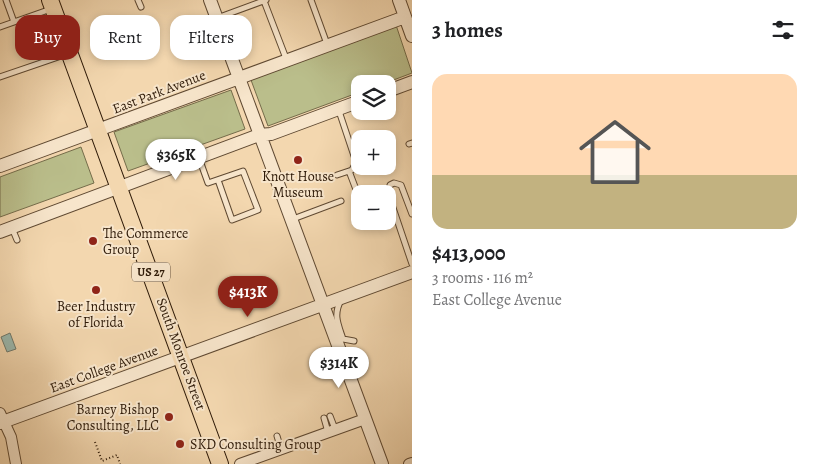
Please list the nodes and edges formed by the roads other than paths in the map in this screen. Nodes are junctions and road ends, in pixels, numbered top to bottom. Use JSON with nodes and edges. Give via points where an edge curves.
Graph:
{"nodes":[{"id":1,"x":6,"y":0,"type":"edge"},
{"id":2,"x":138,"y":0,"type":"edge"},
{"id":3,"x":210,"y":0,"type":"edge"},
{"id":4,"x":265,"y":0,"type":"edge"},
{"id":5,"x":311,"y":0,"type":"edge"},
{"id":6,"x":399,"y":0,"type":"edge"},
{"id":7,"x":52,"y":4,"type":"edge"},
{"id":8,"x":141,"y":7,"type":"dead end"},
{"id":9,"x":216,"y":15,"type":"edge"},
{"id":10,"x":225,"y":15,"type":"edge"},
{"id":11,"x":409,"y":16,"type":"edge"},
{"id":12,"x":14,"y":22,"type":"junction"},
{"id":13,"x":0,"y":27,"type":"edge"},
{"id":14,"x":412,"y":36,"type":"edge"},
{"id":15,"x":328,"y":46,"type":"junction"},
{"id":16,"x":50,"y":60,"type":"edge"},
{"id":17,"x":73,"y":60,"type":"edge"},
{"id":18,"x":232,"y":60,"type":"edge"},
{"id":19,"x":287,"y":61,"type":"junction"},
{"id":20,"x":0,"y":77,"type":"edge"},
{"id":21,"x":239,"y":78,"type":"junction"},
{"id":22,"x":412,"y":82,"type":"edge"},
{"id":23,"x":396,"y":88,"type":"edge"},
{"id":24,"x":351,"y":104,"type":"edge"},
{"id":25,"x":338,"y":109,"type":"junction"},
{"id":26,"x":99,"y":131,"type":"junction"},
{"id":27,"x":259,"y":136,"type":"junction"},
{"id":28,"x":199,"y":158,"type":"junction"},
{"id":29,"x":0,"y":166,"type":"edge"},
{"id":30,"x":350,"y":171,"type":"junction"},
{"id":31,"x":337,"y":175,"type":"dead end"},
{"id":32,"x":218,"y":180,"type":"junction"},
{"id":33,"x":355,"y":185,"type":"edge"},
{"id":34,"x":120,"y":187,"type":"junction"},
{"id":35,"x":341,"y":201,"type":"dead end"},
{"id":36,"x":412,"y":214,"type":"edge"},
{"id":37,"x":291,"y":220,"type":"junction"},
{"id":38,"x":6,"y":230,"type":"edge"},
{"id":39,"x":17,"y":240,"type":"dead end"},
{"id":40,"x":412,"y":264,"type":"edge"},
{"id":41,"x":412,"y":272,"type":"edge"},
{"id":42,"x":343,"y":298,"type":"junction"},
{"id":43,"x":323,"y":305,"type":"junction"},
{"id":44,"x":354,"y":341,"type":"dead end"},
{"id":45,"x":182,"y":356,"type":"junction"},
{"id":46,"x":330,"y":416,"type":"dead end"},
{"id":47,"x":324,"y":418,"type":"dead end"},
{"id":48,"x":365,"y":418,"type":"junction"},
{"id":49,"x":1,"y":419,"type":"edge"},
{"id":50,"x":332,"y":431,"type":"junction"},
{"id":51,"x":277,"y":436,"type":"dead end"},
{"id":52,"x":281,"y":449,"type":"junction"},
{"id":53,"x":16,"y":464,"type":"edge"},
{"id":54,"x":220,"y":464,"type":"edge"},
{"id":55,"x":240,"y":464,"type":"edge"},
{"id":56,"x":382,"y":464,"type":"edge"}],
"edges":[{"from":1,"to":12,"type":"lane"},
{"from":2,"to":8,"type":"lane"},
{"from":3,"to":9,"type":"street"},
{"from":4,"to":10,"type":"lane"},
{"from":4,"to":19,"type":"lane"},
{"from":5,"to":15,"type":"lane"},
{"from":6,"to":11,"type":"street"},
{"from":7,"to":12,"type":"lane"},
{"from":11,"to":14,"type":"street"},
{"from":11,"to":15,"type":"street","name":"East Park Avenue"},
{"from":12,"to":13,"type":"lane"},
{"from":15,"to":19,"type":"street","name":"East Park Avenue"},
{"from":16,"to":20,"type":"lane"},
{"from":17,"to":26,"type":"main road","number":"US 27"},
{"from":18,"to":21,"type":"street"},
{"from":19,"to":21,"type":"street","name":"East Park Avenue"},
{"from":21,"to":26,"type":"street","name":"East Park Avenue"},
{"from":21,"to":27,"type":"street"},
{"from":22,"to":23,"type":"street"},
{"from":24,"to":25,"type":"street"},
{"from":25,"to":27,"type":"street"},
{"from":25,"to":30,"type":"lane","via":[[356,162]]},
{"from":26,"to":29,"type":"street","name":"East Park Avenue"},
{"from":26,"to":34,"type":"main road","number":"US 27"},
{"from":27,"to":28,"type":"street"},
{"from":27,"to":37,"type":"street"},
{"from":28,"to":32,"type":"lane","via":[[208,183]]},
{"from":28,"to":34,"type":"street"},
{"from":30,"to":31,"type":"lane"},
{"from":30,"to":33,"type":"lane"},
{"from":32,"to":32,"type":"lane","via":[[232,220],[258,210],[244,171]]},
{"from":34,"to":38,"type":"street"},
{"from":34,"to":45,"type":"main road","name":"South Monroe Street","number":"US 27"},
{"from":35,"to":37,"type":"lane"},
{"from":36,"to":40,"type":"lane","via":[[401,185],[390,185],[388,193]]},
{"from":37,"to":43,"type":"street"},
{"from":38,"to":39,"type":"lane"},
{"from":41,"to":42,"type":"street","name":"East College Avenue"},
{"from":42,"to":43,"type":"street","name":"East College Avenue"},
{"from":42,"to":44,"type":"lane","via":[[336,317],[344,339]]},
{"from":43,"to":45,"type":"street","name":"East College Avenue"},
{"from":43,"to":48,"type":"street"},
{"from":45,"to":49,"type":"street","name":"East College Avenue"},
{"from":45,"to":54,"type":"main road","name":"South Monroe Street","number":"US 27"},
{"from":46,"to":50,"type":"lane"},
{"from":47,"to":50,"type":"lane"},
{"from":48,"to":50,"type":"street"},
{"from":48,"to":56,"type":"street"},
{"from":49,"to":53,"type":"street","via":[[11,437]]},
{"from":50,"to":52,"type":"street"},
{"from":51,"to":52,"type":"lane"},
{"from":52,"to":55,"type":"street"}]}
